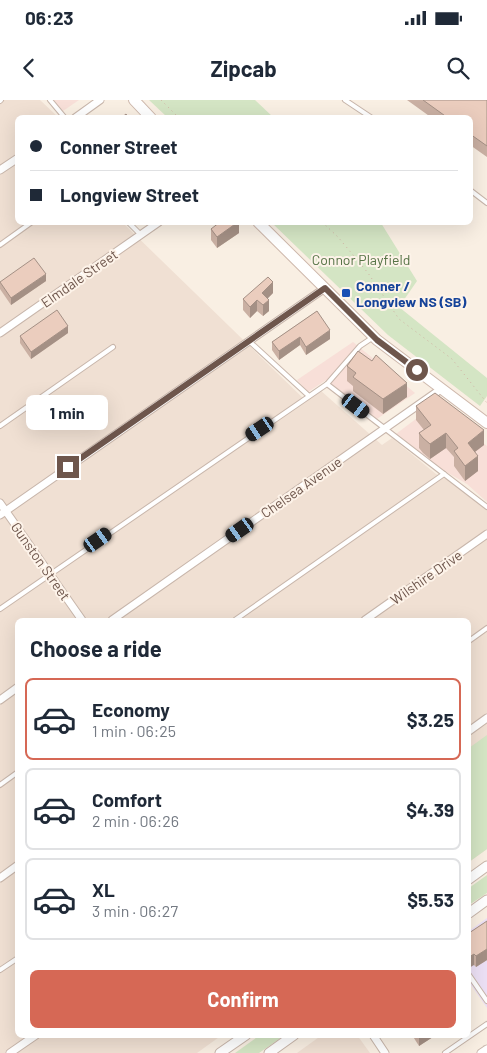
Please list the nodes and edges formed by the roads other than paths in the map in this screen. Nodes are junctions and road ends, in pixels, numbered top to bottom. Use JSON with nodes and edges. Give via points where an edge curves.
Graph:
{"nodes":[{"id":1,"x":50,"y":100,"type":"edge"},
{"id":2,"x":100,"y":100,"type":"edge"},
{"id":3,"x":134,"y":100,"type":"edge"},
{"id":4,"x":345,"y":100,"type":"edge"},
{"id":5,"x":62,"y":115,"type":"edge"},
{"id":6,"x":80,"y":115,"type":"edge"},
{"id":7,"x":148,"y":115,"type":"edge"},
{"id":8,"x":368,"y":115,"type":"edge"},
{"id":9,"x":15,"y":160,"type":"edge"},
{"id":10,"x":0,"y":170,"type":"edge"},
{"id":11,"x":473,"y":192,"type":"edge"},
{"id":12,"x":487,"y":203,"type":"edge"},
{"id":13,"x":28,"y":225,"type":"edge"},
{"id":14,"x":131,"y":225,"type":"edge"},
{"id":15,"x":155,"y":225,"type":"edge"},
{"id":16,"x":261,"y":225,"type":"edge"},
{"id":17,"x":141,"y":235,"type":"junction"},
{"id":18,"x":0,"y":245,"type":"edge"},
{"id":19,"x":325,"y":288,"type":"junction"},
{"id":20,"x":0,"y":333,"type":"edge"},
{"id":21,"x":373,"y":336,"type":"junction"},
{"id":22,"x":249,"y":341,"type":"junction"},
{"id":23,"x":112,"y":347,"type":"dead end"},
{"id":24,"x":327,"y":384,"type":"junction"},
{"id":25,"x":441,"y":389,"type":"junction"},
{"id":26,"x":309,"y":396,"type":"junction"},
{"id":27,"x":487,"y":423,"type":"edge"},
{"id":28,"x":0,"y":426,"type":"edge"},
{"id":29,"x":384,"y":428,"type":"junction"},
{"id":30,"x":444,"y":474,"type":"junction"},
{"id":31,"x":0,"y":503,"type":"edge"},
{"id":32,"x":487,"y":507,"type":"edge"},
{"id":33,"x":3,"y":513,"type":"edge"},
{"id":34,"x":487,"y":534,"type":"edge"},
{"id":35,"x":50,"y":574,"type":"junction"},
{"id":36,"x":0,"y":609,"type":"edge"},
{"id":37,"x":81,"y":618,"type":"edge"},
{"id":38,"x":115,"y":618,"type":"edge"},
{"id":39,"x":238,"y":618,"type":"edge"},
{"id":40,"x":368,"y":618,"type":"edge"},
{"id":41,"x":487,"y":628,"type":"edge"},
{"id":42,"x":471,"y":640,"type":"edge"},
{"id":43,"x":15,"y":689,"type":"edge"},
{"id":44,"x":0,"y":700,"type":"edge"},
{"id":45,"x":487,"y":718,"type":"edge"},
{"id":46,"x":471,"y":730,"type":"edge"},
{"id":47,"x":15,"y":774,"type":"edge"},
{"id":48,"x":0,"y":785,"type":"edge"},
{"id":49,"x":487,"y":866,"type":"edge"},
{"id":50,"x":15,"y":867,"type":"edge"},
{"id":51,"x":0,"y":878,"type":"edge"},
{"id":52,"x":471,"y":878,"type":"edge"},
{"id":53,"x":487,"y":900,"type":"edge"},
{"id":54,"x":471,"y":912,"type":"edge"},
{"id":55,"x":15,"y":960,"type":"edge"},
{"id":56,"x":0,"y":970,"type":"edge"},
{"id":57,"x":471,"y":978,"type":"edge"},
{"id":58,"x":487,"y":1001,"type":"edge"},
{"id":59,"x":487,"y":1024,"type":"edge"},
{"id":60,"x":471,"y":1035,"type":"edge"},
{"id":61,"x":32,"y":1038,"type":"edge"},
{"id":62,"x":242,"y":1038,"type":"edge"},
{"id":63,"x":290,"y":1038,"type":"edge"},
{"id":64,"x":375,"y":1038,"type":"edge"},
{"id":65,"x":467,"y":1038,"type":"edge"},
{"id":66,"x":487,"y":1049,"type":"edge"},
{"id":67,"x":10,"y":1053,"type":"edge"},
{"id":68,"x":220,"y":1053,"type":"edge"},
{"id":69,"x":269,"y":1053,"type":"edge"},
{"id":70,"x":385,"y":1053,"type":"edge"},
{"id":71,"x":445,"y":1053,"type":"edge"},
{"id":72,"x":481,"y":1053,"type":"edge"}],
"edges":[{"from":1,"to":5,"type":"lane"},
{"from":2,"to":6,"type":"street"},
{"from":3,"to":7,"type":"main road"},
{"from":4,"to":8,"type":"lane"},
{"from":9,"to":10,"type":"street"},
{"from":11,"to":12,"type":"lane"},
{"from":13,"to":18,"type":"lane"},
{"from":14,"to":17,"type":"lane"},
{"from":15,"to":17,"type":"street","name":"Elmdale Street"},
{"from":16,"to":19,"type":"main road"},
{"from":17,"to":20,"type":"street","name":"Elmdale Street"},
{"from":19,"to":21,"type":"main road"},
{"from":19,"to":22,"type":"street"},
{"from":21,"to":24,"type":"lane"},
{"from":21,"to":25,"type":"main road"},
{"from":22,"to":26,"type":"lane"},
{"from":22,"to":33,"type":"street"},
{"from":23,"to":28,"type":"lane"},
{"from":24,"to":26,"type":"lane"},
{"from":24,"to":29,"type":"lane"},
{"from":25,"to":27,"type":"main road"},
{"from":25,"to":29,"type":"street","name":"Chelsea Avenue"},
{"from":26,"to":35,"type":"lane"},
{"from":29,"to":30,"type":"lane"},
{"from":29,"to":38,"type":"street","name":"Chelsea Avenue"},
{"from":30,"to":32,"type":"lane"},
{"from":30,"to":39,"type":"lane"},
{"from":31,"to":33,"type":"street","name":"Gunston Street"},
{"from":33,"to":35,"type":"street","name":"Gunston Street"},
{"from":34,"to":40,"type":"street","name":"Wilshire Drive"},
{"from":35,"to":36,"type":"lane"},
{"from":35,"to":37,"type":"street","name":"Gunston Street"},
{"from":41,"to":42,"type":"lane"},
{"from":43,"to":44,"type":"street"},
{"from":45,"to":46,"type":"street"},
{"from":47,"to":48,"type":"lane"},
{"from":49,"to":52,"type":"street"},
{"from":50,"to":51,"type":"street"},
{"from":53,"to":54,"type":"street"},
{"from":55,"to":56,"type":"lane"},
{"from":57,"to":58,"type":"lane"},
{"from":59,"to":60,"type":"lane"},
{"from":61,"to":67,"type":"street"},
{"from":62,"to":68,"type":"street"},
{"from":63,"to":69,"type":"street"},
{"from":64,"to":70,"type":"street"},
{"from":65,"to":71,"type":"lane"},
{"from":66,"to":72,"type":"street"}]}
